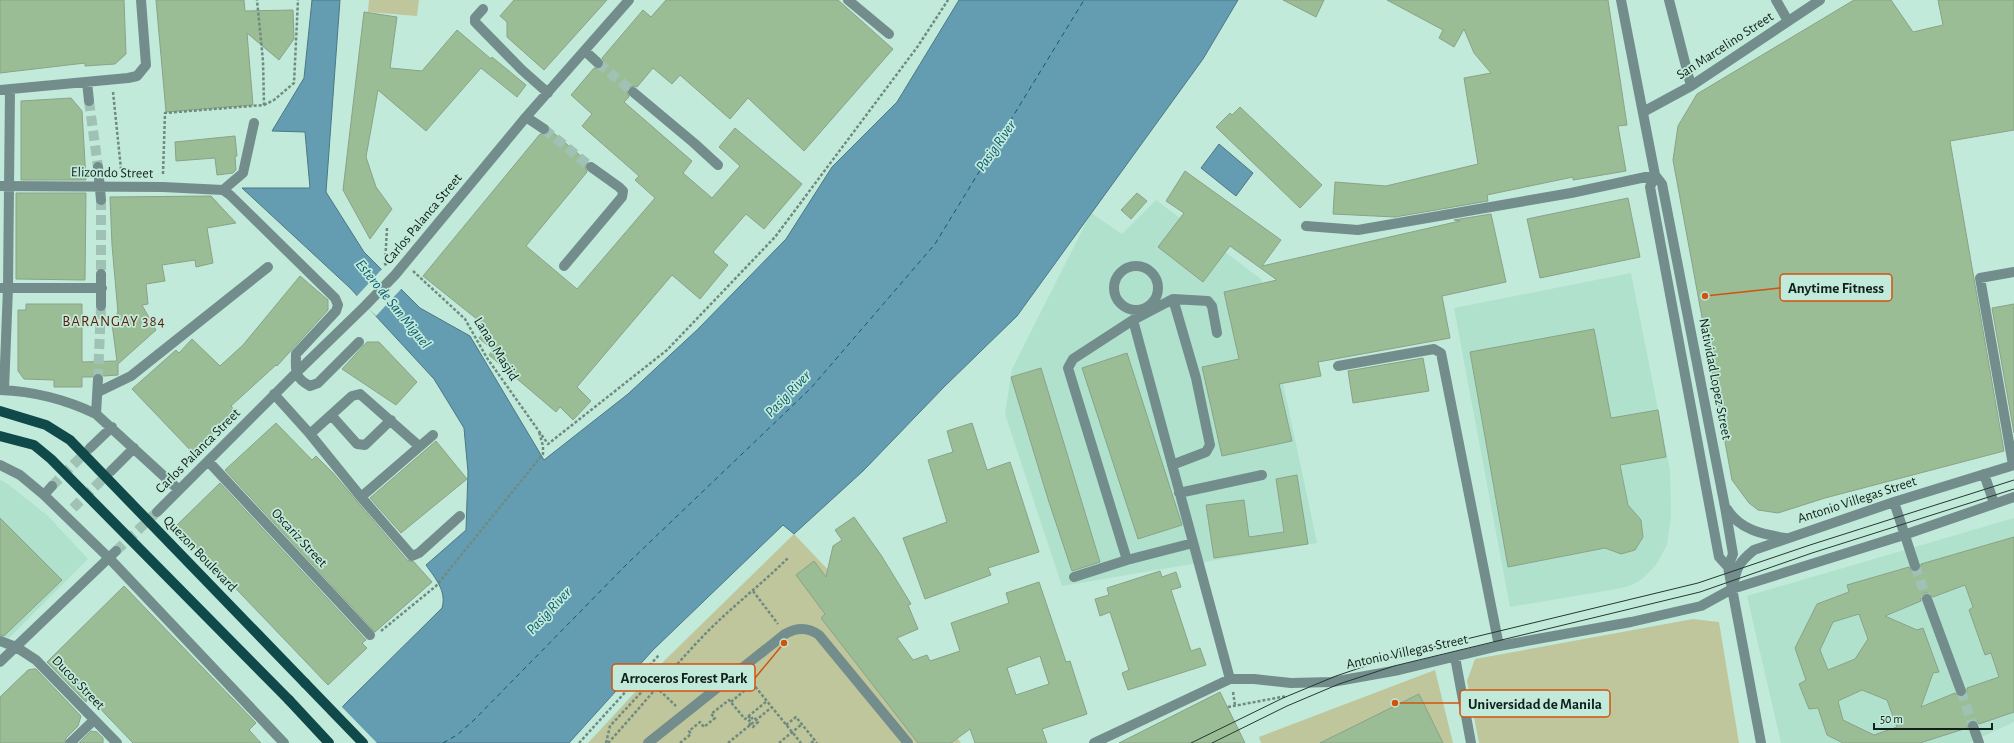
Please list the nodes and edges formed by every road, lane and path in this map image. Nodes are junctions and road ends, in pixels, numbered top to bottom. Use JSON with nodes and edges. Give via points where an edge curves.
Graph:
{"nodes":[{"id":1,"x":141,"y":0,"type":"edge"},
{"id":2,"x":257,"y":0,"type":"edge"},
{"id":3,"x":298,"y":0,"type":"edge"},
{"id":4,"x":629,"y":0,"type":"edge"},
{"id":5,"x":848,"y":0,"type":"edge"},
{"id":6,"x":948,"y":0,"type":"edge"},
{"id":7,"x":1622,"y":0,"type":"edge"},
{"id":8,"x":1669,"y":0,"type":"edge"},
{"id":9,"x":1776,"y":0,"type":"edge"},
{"id":10,"x":1820,"y":0,"type":"edge"},
{"id":11,"x":483,"y":9,"type":"dead end"},
{"id":12,"x":1788,"y":21,"type":"junction"},
{"id":13,"x":889,"y":34,"type":"dead end"},
{"id":14,"x":585,"y":51,"type":"junction"},
{"id":15,"x":598,"y":63,"type":"tunnel mouth"},
{"id":16,"x":111,"y":80,"type":"junction"},
{"id":17,"x":87,"y":82,"type":"junction"},
{"id":18,"x":1690,"y":86,"type":"junction"},
{"id":19,"x":5,"y":90,"type":"edge"},
{"id":20,"x":633,"y":92,"type":"tunnel mouth"},
{"id":21,"x":548,"y":93,"type":"junction"},
{"id":22,"x":89,"y":101,"type":"tunnel mouth"},
{"id":23,"x":264,"y":105,"type":"junction"},
{"id":24,"x":1643,"y":112,"type":"junction"},
{"id":25,"x":526,"y":117,"type":"junction"},
{"id":26,"x":254,"y":123,"type":"dead end"},
{"id":27,"x":544,"y":129,"type":"tunnel mouth"},
{"id":28,"x":718,"y":165,"type":"dead end"},
{"id":29,"x":98,"y":168,"type":"tunnel mouth"},
{"id":30,"x":591,"y":168,"type":"tunnel mouth"},
{"id":31,"x":121,"y":169,"type":"dead end"},
{"id":32,"x":1655,"y":175,"type":"junction"},
{"id":33,"x":5,"y":185,"type":"edge"},
{"id":34,"x":100,"y":186,"type":"junction"},
{"id":35,"x":163,"y":187,"type":"junction"},
{"id":36,"x":223,"y":190,"type":"junction"},
{"id":37,"x":101,"y":200,"type":"tunnel mouth"},
{"id":38,"x":1306,"y":226,"type":"dead end"},
{"id":39,"x":387,"y":228,"type":"dead end"},
{"id":40,"x":1677,"y":257,"type":"junction"},
{"id":41,"x":1663,"y":260,"type":"junction"},
{"id":42,"x":385,"y":264,"type":"dead end"},
{"id":43,"x":564,"y":266,"type":"dead end"},
{"id":44,"x":268,"y":267,"type":"dead end"},
{"id":45,"x":2014,"y":272,"type":"edge"},
{"id":46,"x":101,"y":274,"type":"tunnel mouth"},
{"id":47,"x":417,"y":275,"type":"dead end"},
{"id":48,"x":1682,"y":284,"type":"junction"},
{"id":49,"x":1668,"y":287,"type":"junction"},
{"id":50,"x":4,"y":288,"type":"edge"},
{"id":51,"x":102,"y":288,"type":"junction"},
{"id":52,"x":1173,"y":299,"type":"junction"},
{"id":53,"x":101,"y":306,"type":"tunnel mouth"},
{"id":54,"x":1150,"y":308,"type":"junction"},
{"id":55,"x":1133,"y":320,"type":"junction"},
{"id":56,"x":1217,"y":333,"type":"dead end"},
{"id":57,"x":359,"y":342,"type":"dead end"},
{"id":58,"x":1338,"y":366,"type":"dead end"},
{"id":59,"x":296,"y":372,"type":"junction"},
{"id":60,"x":98,"y":379,"type":"tunnel mouth"},
{"id":61,"x":2,"y":390,"type":"edge"},
{"id":62,"x":98,"y":392,"type":"junction"},
{"id":63,"x":274,"y":394,"type":"junction"},
{"id":64,"x":0,"y":411,"type":"edge"},
{"id":65,"x":96,"y":414,"type":"junction"},
{"id":66,"x":332,"y":416,"type":"junction"},
{"id":67,"x":391,"y":420,"type":"junction"},
{"id":68,"x":112,"y":427,"type":"junction"},
{"id":69,"x":539,"y":430,"type":"junction"},
{"id":70,"x":310,"y":434,"type":"junction"},
{"id":71,"x":433,"y":435,"type":"dead end"},
{"id":72,"x":0,"y":436,"type":"edge"},
{"id":73,"x":419,"y":446,"type":"junction"},
{"id":74,"x":90,"y":448,"type":"tunnel mouth"},
{"id":75,"x":134,"y":448,"type":"junction"},
{"id":76,"x":208,"y":461,"type":"junction"},
{"id":77,"x":0,"y":465,"type":"edge"},
{"id":78,"x":1172,"y":465,"type":"junction"},
{"id":79,"x":2014,"y":465,"type":"edge"},
{"id":80,"x":111,"y":470,"type":"tunnel mouth"},
{"id":81,"x":1984,"y":474,"type":"junction"},
{"id":82,"x":1262,"y":475,"type":"dead end"},
{"id":83,"x":52,"y":486,"type":"tunnel mouth"},
{"id":84,"x":179,"y":490,"type":"junction"},
{"id":85,"x":1179,"y":493,"type":"junction"},
{"id":86,"x":44,"y":495,"type":"junction"},
{"id":87,"x":2014,"y":497,"type":"edge"},
{"id":88,"x":360,"y":498,"type":"junction"},
{"id":89,"x":1894,"y":502,"type":"junction"},
{"id":90,"x":1994,"y":504,"type":"junction"},
{"id":91,"x":1725,"y":507,"type":"junction"},
{"id":92,"x":73,"y":508,"type":"tunnel mouth"},
{"id":93,"x":157,"y":512,"type":"tunnel mouth"},
{"id":94,"x":65,"y":515,"type":"junction"},
{"id":95,"x":460,"y":516,"type":"dead end"},
{"id":96,"x":1904,"y":535,"type":"junction"},
{"id":97,"x":1788,"y":538,"type":"junction"},
{"id":98,"x":1193,"y":543,"type":"junction"},
{"id":99,"x":113,"y":555,"type":"junction"},
{"id":100,"x":790,"y":557,"type":"dead end"},
{"id":101,"x":1127,"y":560,"type":"junction"},
{"id":102,"x":1915,"y":566,"type":"tunnel mouth"},
{"id":103,"x":1728,"y":567,"type":"junction"},
{"id":104,"x":1074,"y":577,"type":"dead end"},
{"id":105,"x":1732,"y":589,"type":"junction"},
{"id":106,"x":753,"y":591,"type":"junction"},
{"id":107,"x":1927,"y":599,"type":"tunnel mouth"},
{"id":108,"x":785,"y":634,"type":"junction"},
{"id":109,"x":370,"y":635,"type":"joint"},
{"id":110,"x":0,"y":641,"type":"edge"},
{"id":111,"x":1499,"y":646,"type":"junction"},
{"id":112,"x":16,"y":647,"type":"junction"},
{"id":113,"x":658,"y":655,"type":"dead end"},
{"id":114,"x":1454,"y":657,"type":"junction"},
{"id":115,"x":0,"y":662,"type":"edge"},
{"id":116,"x":735,"y":674,"type":"junction"},
{"id":117,"x":640,"y":676,"type":"junction"},
{"id":118,"x":1230,"y":680,"type":"junction"},
{"id":119,"x":752,"y":684,"type":"junction"},
{"id":120,"x":656,"y":687,"type":"junction"},
{"id":121,"x":1961,"y":691,"type":"tunnel mouth"},
{"id":122,"x":766,"y":701,"type":"junction"},
{"id":123,"x":730,"y":702,"type":"junction"},
{"id":124,"x":772,"y":707,"type":"junction"},
{"id":125,"x":684,"y":714,"type":"junction"},
{"id":126,"x":748,"y":716,"type":"junction"},
{"id":127,"x":94,"y":720,"type":"junction"},
{"id":128,"x":751,"y":720,"type":"dead end"},
{"id":129,"x":802,"y":724,"type":"junction"},
{"id":130,"x":786,"y":725,"type":"junction"},
{"id":131,"x":1973,"y":726,"type":"tunnel mouth"},
{"id":132,"x":792,"y":732,"type":"junction"},
{"id":133,"x":815,"y":740,"type":"junction"},
{"id":134,"x":70,"y":743,"type":"edge"},
{"id":135,"x":116,"y":743,"type":"edge"},
{"id":136,"x":284,"y":743,"type":"edge"},
{"id":137,"x":329,"y":743,"type":"edge"},
{"id":138,"x":363,"y":743,"type":"edge"},
{"id":139,"x":579,"y":743,"type":"edge"},
{"id":140,"x":607,"y":743,"type":"edge"},
{"id":141,"x":648,"y":743,"type":"edge"},
{"id":142,"x":680,"y":743,"type":"edge"},
{"id":143,"x":728,"y":743,"type":"edge"},
{"id":144,"x":779,"y":743,"type":"edge"},
{"id":145,"x":801,"y":743,"type":"edge"},
{"id":146,"x":811,"y":743,"type":"edge"},
{"id":147,"x":817,"y":743,"type":"edge"},
{"id":148,"x":908,"y":743,"type":"edge"},
{"id":149,"x":1094,"y":743,"type":"edge"},
{"id":150,"x":1470,"y":743,"type":"edge"},
{"id":151,"x":1761,"y":743,"type":"edge"},
{"id":152,"x":1979,"y":743,"type":"edge"}],
"edges":[{"from":1,"to":16,"type":"street","via":[[146,65],[137,76]]},
{"from":2,"to":23,"type":"path"},
{"from":3,"to":23,"type":"path","via":[[294,83]]},
{"from":4,"to":14,"type":"street","name":"Carlos Palanca Street"},
{"from":5,"to":13,"type":"street"},
{"from":6,"to":69,"type":"path","name":"Lanao Masjid","via":[[918,46],[775,237],[667,350],[548,444]]},
{"from":7,"to":24,"type":"street","name":"Natividad Lopez Street"},
{"from":8,"to":18,"type":"street"},
{"from":9,"to":12,"type":"street"},
{"from":10,"to":12,"type":"street","name":"San Marcelino Street"},
{"from":11,"to":21,"type":"street","via":[[475,18],[475,22]]},
{"from":12,"to":18,"type":"street","name":"San Marcelino Street"},
{"from":14,"to":15,"type":"street"},
{"from":14,"to":21,"type":"street","name":"Carlos Palanca Street"},
{"from":16,"to":17,"type":"street"},
{"from":16,"to":31,"type":"path"},
{"from":17,"to":19,"type":"street"},
{"from":17,"to":22,"type":"street"},
{"from":18,"to":24,"type":"street","name":"San Marcelino Street"},
{"from":19,"to":33,"type":"street"},
{"from":20,"to":28,"type":"street"},
{"from":21,"to":25,"type":"street","name":"Carlos Palanca Street"},
{"from":23,"to":35,"type":"path","via":[[165,113]]},
{"from":24,"to":32,"type":"street","name":"Natividad Lopez Street"},
{"from":25,"to":27,"type":"street"},
{"from":25,"to":59,"type":"street","name":"Carlos Palanca Street","via":[[400,269]]},
{"from":26,"to":36,"type":"street","via":[[243,173]]},
{"from":29,"to":34,"type":"street"},
{"from":30,"to":43,"type":"street","via":[[619,187],[623,191],[622,197]]},
{"from":32,"to":38,"type":"street","via":[[1571,193],[1358,230]]},
{"from":32,"to":40,"type":"street","name":"Natividad Lopez Street","via":[[1662,184]]},
{"from":32,"to":41,"type":"street","name":"Natividad Lopez Street","via":[[1650,187]]},
{"from":33,"to":34,"type":"street","name":"Elizondo Street"},
{"from":33,"to":50,"type":"street"},
{"from":34,"to":35,"type":"street","name":"Elizondo Street"},
{"from":34,"to":37,"type":"street"},
{"from":35,"to":36,"type":"street","name":"Elizondo Street"},
{"from":36,"to":59,"type":"street","via":[[335,298],[338,304],[336,311],[296,354]]},
{"from":39,"to":42,"type":"path"},
{"from":40,"to":41,"type":"street"},
{"from":40,"to":48,"type":"street","name":"Natividad Lopez Street"},
{"from":41,"to":49,"type":"street","name":"Natividad Lopez Street"},
{"from":44,"to":62,"type":"street","via":[[131,376]]},
{"from":45,"to":79,"type":"street","via":[[1980,278]]},
{"from":46,"to":51,"type":"street"},
{"from":47,"to":69,"type":"path","name":"Lanao Masjid","via":[[465,319],[487,358]]},
{"from":48,"to":49,"type":"street"},
{"from":48,"to":91,"type":"street","name":"Natividad Lopez Street"},
{"from":49,"to":103,"type":"street","name":"Natividad Lopez Street","via":[[1719,556]]},
{"from":50,"to":51,"type":"street"},
{"from":50,"to":61,"type":"street"},
{"from":51,"to":53,"type":"street"},
{"from":52,"to":54,"type":"street"},
{"from":52,"to":56,"type":"street","via":[[1208,301],[1212,306]]},
{"from":52,"to":78,"type":"street","via":[[1196,378],[1210,445],[1206,452]]},
{"from":54,"to":54,"type":"street","via":[[1158,292],[1154,276],[1140,267],[1124,270],[1115,284],[1118,301],[1132,310]]},
{"from":54,"to":55,"type":"street"},
{"from":55,"to":78,"type":"street"},
{"from":55,"to":101,"type":"street","via":[[1072,360],[1068,368]]},
{"from":57,"to":59,"type":"street","via":[[318,383],[310,386],[301,381]]},
{"from":58,"to":111,"type":"street","via":[[1434,349],[1441,353]]},
{"from":59,"to":63,"type":"street","name":"Carlos Palanca Street"},
{"from":60,"to":62,"type":"street"},
{"from":61,"to":65,"type":"street","via":[[48,397]]},
{"from":62,"to":65,"type":"street"},
{"from":63,"to":70,"type":"street"},
{"from":63,"to":76,"type":"street","name":"Carlos Palanca Street"},
{"from":64,"to":138,"type":"main road","name":"Quezon Boulevard","bridge":true,"via":[[46,425],[70,440]]},
{"from":65,"to":68,"type":"street"},
{"from":66,"to":67,"type":"street","via":[[352,396],[360,394]]},
{"from":66,"to":67,"type":"street","via":[[361,446]]},
{"from":66,"to":70,"type":"street"},
{"from":67,"to":73,"type":"street"},
{"from":68,"to":74,"type":"street"},
{"from":68,"to":75,"type":"street"},
{"from":69,"to":109,"type":"path","via":[[543,454],[436,586],[378,633]]},
{"from":70,"to":88,"type":"street"},
{"from":71,"to":73,"type":"street"},
{"from":72,"to":137,"type":"main road","bridge":true,"via":[[34,445],[51,459]]},
{"from":73,"to":88,"type":"street"},
{"from":75,"to":80,"type":"street"},
{"from":75,"to":84,"type":"street"},
{"from":76,"to":84,"type":"street","name":"Carlos Palanca Street"},
{"from":76,"to":109,"type":"street","name":"Oscariz Street"},
{"from":77,"to":86,"type":"street","via":[[20,475]]},
{"from":78,"to":85,"type":"street"},
{"from":79,"to":81,"type":"street","name":"Antonio Villegas Street"},
{"from":81,"to":89,"type":"street","name":"Antonio Villegas Street"},
{"from":81,"to":90,"type":"street"},
{"from":82,"to":85,"type":"street"},
{"from":83,"to":86,"type":"street"},
{"from":84,"to":93,"type":"street","name":"Carlos Palanca Street"},
{"from":85,"to":98,"type":"street"},
{"from":86,"to":94,"type":"street"},
{"from":87,"to":90,"type":"street","name":"Antonio Villegas Street"},
{"from":88,"to":95,"type":"street","via":[[412,556],[419,553]]},
{"from":89,"to":96,"type":"street"},
{"from":89,"to":97,"type":"street","name":"Antonio Villegas Street"},
{"from":90,"to":96,"type":"street","name":"Antonio Villegas Street"},
{"from":91,"to":97,"type":"street","via":[[1743,526]]},
{"from":91,"to":103,"type":"street","name":"Natividad Lopez Street","via":[[1732,554]]},
{"from":92,"to":94,"type":"street"},
{"from":94,"to":99,"type":"street"},
{"from":96,"to":102,"type":"street"},
{"from":96,"to":105,"type":"street","name":"Antonio Villegas Street"},
{"from":97,"to":105,"type":"street","name":"Antonio Villegas Street","via":[[1754,550],[1742,559],[1737,567]]},
{"from":98,"to":101,"type":"street"},
{"from":98,"to":118,"type":"street"},
{"from":99,"to":112,"type":"street"},
{"from":99,"to":136,"type":"street"},
{"from":100,"to":106,"type":"path"},
{"from":101,"to":104,"type":"street"},
{"from":103,"to":105,"type":"street","name":"Natividad Lopez Street"},
{"from":105,"to":111,"type":"street","name":"Antonio Villegas Street","via":[[1701,606]]},
{"from":105,"to":151,"type":"street","name":"Natividad Lopez Street"},
{"from":106,"to":108,"type":"path"},
{"from":106,"to":120,"type":"path","via":[[709,631]]},
{"from":107,"to":121,"type":"street"},
{"from":108,"to":116,"type":"street"},
{"from":108,"to":148,"type":"street","via":[[802,628],[820,635]]},
{"from":110,"to":112,"type":"street","name":"Ducos Street"},
{"from":111,"to":114,"type":"street","name":"Antonio Villegas Street"},
{"from":112,"to":115,"type":"street"},
{"from":112,"to":127,"type":"street","name":"Ducos Street","via":[[36,660]]},
{"from":113,"to":117,"type":"path"},
{"from":114,"to":118,"type":"street","name":"Antonio Villegas Street","via":[[1332,682]]},
{"from":114,"to":150,"type":"street"},
{"from":116,"to":119,"type":"path","via":[[743,684],[749,679]]},
{"from":116,"to":125,"type":"street"},
{"from":117,"to":139,"type":"path"},
{"from":117,"to":140,"type":"path","via":[[649,684],[610,726]]},
{"from":118,"to":149,"type":"street","name":"Antonio Villegas Street"},
{"from":119,"to":122,"type":"path"},
{"from":119,"to":123,"type":"path"},
{"from":120,"to":125,"type":"path"},
{"from":120,"to":140,"type":"path"},
{"from":122,"to":124,"type":"path"},
{"from":122,"to":126,"type":"path"},
{"from":123,"to":126,"type":"path","via":[[745,719]]},
{"from":123,"to":142,"type":"path","via":[[729,700],[711,714],[715,718],[704,727],[700,722],[689,731],[691,734]]},
{"from":124,"to":130,"type":"path"},
{"from":124,"to":143,"type":"path"},
{"from":125,"to":141,"type":"street"},
{"from":126,"to":128,"type":"path"},
{"from":127,"to":134,"type":"street"},
{"from":127,"to":135,"type":"street","name":"Ducos Street"},
{"from":129,"to":130,"type":"path","via":[[796,717]]},
{"from":129,"to":132,"type":"path"},
{"from":129,"to":133,"type":"path"},
{"from":130,"to":132,"type":"path"},
{"from":131,"to":152,"type":"street"},
{"from":132,"to":144,"type":"path"},
{"from":132,"to":145,"type":"path"},
{"from":133,"to":146,"type":"path"},
{"from":133,"to":147,"type":"path"}]}
